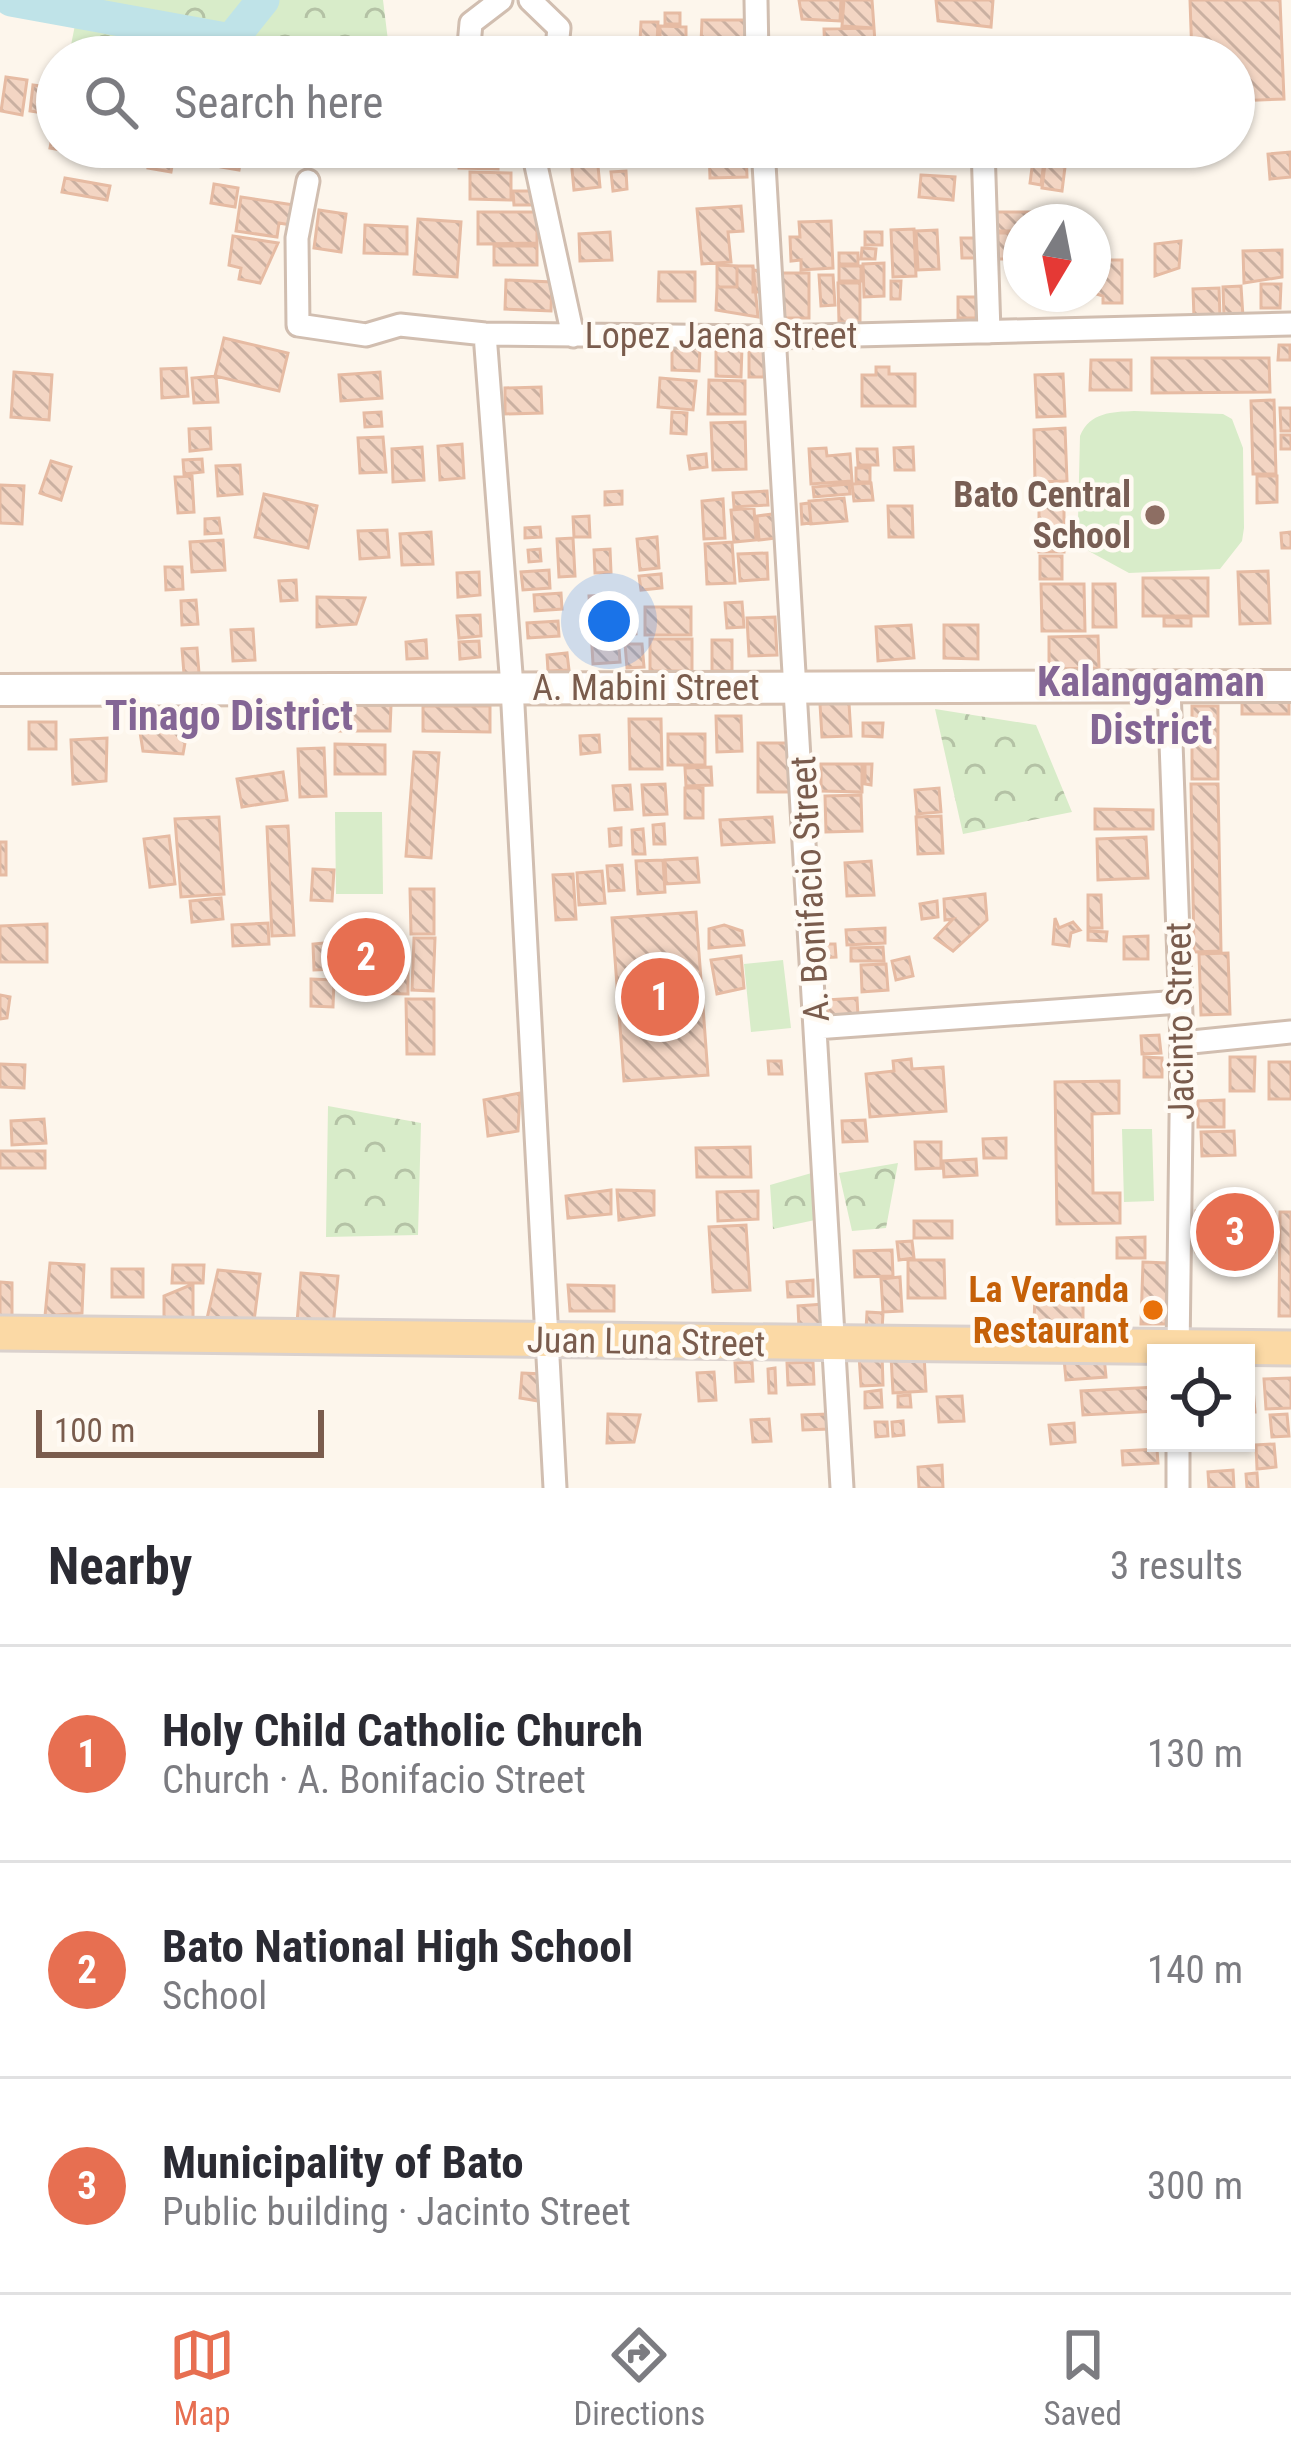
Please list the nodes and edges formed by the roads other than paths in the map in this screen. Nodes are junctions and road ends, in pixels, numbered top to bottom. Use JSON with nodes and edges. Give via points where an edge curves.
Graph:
{"nodes":[{"id":1,"x":501,"y":0,"type":"edge"},
{"id":2,"x":530,"y":0,"type":"edge"},
{"id":3,"x":756,"y":0,"type":"edge"},
{"id":4,"x":470,"y":36,"type":"edge"},
{"id":5,"x":559,"y":36,"type":"edge"},
{"id":6,"x":757,"y":36,"type":"edge"},
{"id":7,"x":537,"y":168,"type":"edge"},
{"id":8,"x":764,"y":168,"type":"edge"},
{"id":9,"x":984,"y":168,"type":"edge"},
{"id":10,"x":308,"y":181,"type":"dead end"},
{"id":11,"x":1291,"y":324,"type":"edge"},
{"id":12,"x":989,"y":332,"type":"junction"},
{"id":13,"x":485,"y":334,"type":"junction"},
{"id":14,"x":574,"y":336,"type":"junction"},
{"id":15,"x":775,"y":337,"type":"junction"},
{"id":16,"x":1291,"y":686,"type":"edge"},
{"id":17,"x":512,"y":687,"type":"junction"},
{"id":18,"x":799,"y":687,"type":"junction"},
{"id":19,"x":1169,"y":688,"type":"junction"},
{"id":20,"x":0,"y":690,"type":"edge"},
{"id":21,"x":1180,"y":1001,"type":"junction"},
{"id":22,"x":815,"y":1028,"type":"junction"},
{"id":23,"x":1291,"y":1032,"type":"edge"},
{"id":24,"x":1182,"y":1043,"type":"junction"},
{"id":25,"x":0,"y":1333,"type":"edge"},
{"id":26,"x":548,"y":1338,"type":"junction"},
{"id":27,"x":1178,"y":1344,"type":"edge"},
{"id":28,"x":831,"y":1345,"type":"junction"},
{"id":29,"x":1291,"y":1348,"type":"edge"},
{"id":30,"x":1255,"y":1349,"type":"edge"},
{"id":31,"x":1147,"y":1351,"type":"edge"},
{"id":32,"x":1178,"y":1452,"type":"edge"},
{"id":33,"x":555,"y":1488,"type":"edge"},
{"id":34,"x":842,"y":1488,"type":"edge"},
{"id":35,"x":1178,"y":1488,"type":"edge"}],
"edges":[{"from":1,"to":4,"type":"street","via":[[471,23]]},
{"from":2,"to":5,"type":"street"},
{"from":3,"to":6,"type":"street"},
{"from":7,"to":14,"type":"street"},
{"from":8,"to":15,"type":"street","name":"A. Bonifacio Street"},
{"from":9,"to":12,"type":"street"},
{"from":10,"to":13,"type":"street","name":"Lopez Jaena Street","via":[[297,238],[298,325],[366,335],[400,325]]},
{"from":11,"to":12,"type":"street","name":"Lopez Jaena Street"},
{"from":12,"to":15,"type":"street","name":"Lopez Jaena Street"},
{"from":13,"to":14,"type":"street","name":"Lopez Jaena Street"},
{"from":13,"to":17,"type":"street"},
{"from":14,"to":15,"type":"street","name":"Lopez Jaena Street"},
{"from":15,"to":18,"type":"street","name":"A. Bonifacio Street"},
{"from":16,"to":19,"type":"street","name":"A. Mabini Street"},
{"from":17,"to":18,"type":"street","name":"A. Mabini Street"},
{"from":17,"to":20,"type":"street","name":"A. Mabini Street"},
{"from":17,"to":26,"type":"street"},
{"from":18,"to":19,"type":"street","name":"A. Mabini Street"},
{"from":18,"to":22,"type":"street","name":"A. Bonifacio Street"},
{"from":19,"to":21,"type":"street","name":"Jacinto Street"},
{"from":21,"to":22,"type":"street"},
{"from":21,"to":24,"type":"street","name":"Jacinto Street"},
{"from":22,"to":28,"type":"street","name":"A. Bonifacio Street"},
{"from":23,"to":24,"type":"street"},
{"from":24,"to":27,"type":"street","name":"Jacinto Street"},
{"from":25,"to":26,"type":"main road","name":"Juan Luna Street"},
{"from":26,"to":28,"type":"main road","name":"Juan Luna Street"},
{"from":26,"to":33,"type":"street"},
{"from":28,"to":31,"type":"main road","name":"Juan Luna Street"},
{"from":28,"to":34,"type":"street","name":"A. Bonifacio Street"},
{"from":29,"to":30,"type":"main road","name":"Juan Luna Street"},
{"from":32,"to":35,"type":"street"}]}
